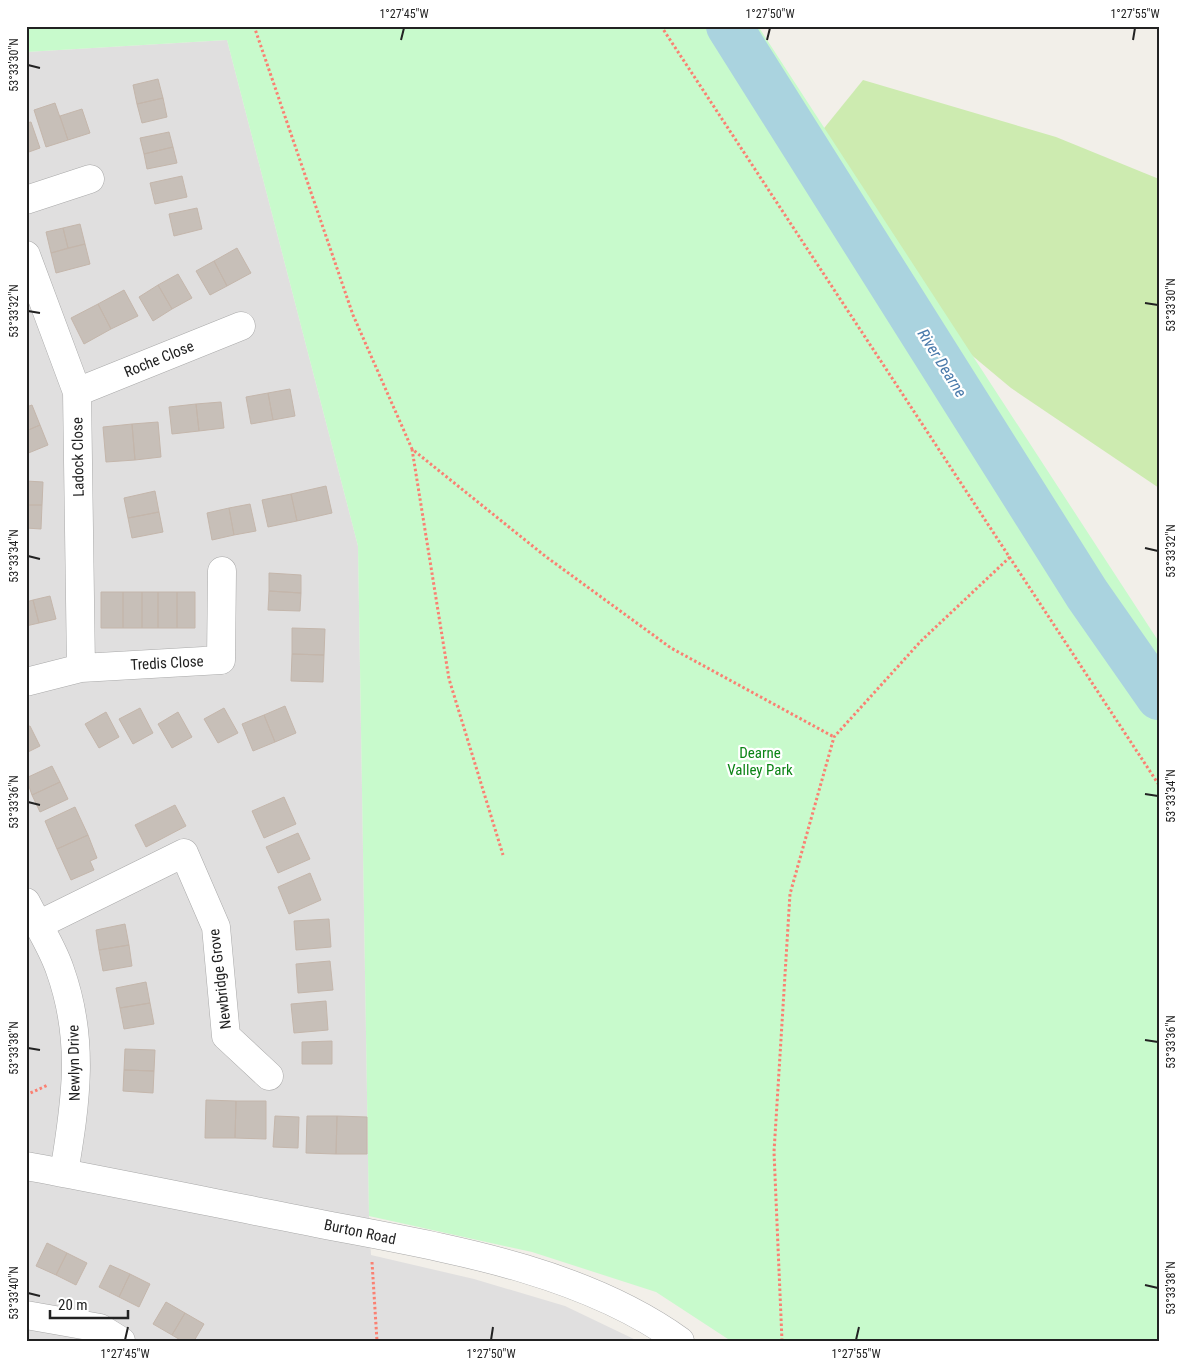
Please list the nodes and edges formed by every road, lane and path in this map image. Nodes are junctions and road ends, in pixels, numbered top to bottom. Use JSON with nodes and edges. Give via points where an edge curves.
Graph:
{"nodes":[{"id":1,"x":254,"y":26,"type":"edge"},
{"id":2,"x":661,"y":26,"type":"edge"},
{"id":3,"x":90,"y":179,"type":"dead end"},
{"id":4,"x":26,"y":200,"type":"edge"},
{"id":5,"x":26,"y":255,"type":"edge"},
{"id":6,"x":241,"y":326,"type":"dead end"},
{"id":7,"x":77,"y":392,"type":"junction"},
{"id":8,"x":412,"y":449,"type":"junction"},
{"id":9,"x":1010,"y":557,"type":"junction"},
{"id":10,"x":222,"y":571,"type":"dead end"},
{"id":11,"x":81,"y":668,"type":"junction"},
{"id":12,"x":26,"y":682,"type":"edge"},
{"id":13,"x":834,"y":737,"type":"junction"},
{"id":14,"x":1159,"y":785,"type":"edge"},
{"id":15,"x":504,"y":855,"type":"dead end"},
{"id":16,"x":32,"y":913,"type":"edge"},
{"id":17,"x":269,"y":1076,"type":"dead end"},
{"id":18,"x":26,"y":1166,"type":"edge"},
{"id":19,"x":64,"y":1173,"type":"junction"},
{"id":20,"x":370,"y":1234,"type":"junction"},
{"id":21,"x":26,"y":1315,"type":"edge"},
{"id":22,"x":121,"y":1341,"type":"edge"},
{"id":23,"x":377,"y":1341,"type":"edge"},
{"id":24,"x":680,"y":1341,"type":"edge"},
{"id":25,"x":782,"y":1341,"type":"edge"}],
"edges":[{"from":1,"to":8,"type":"path","via":[[353,315]]},
{"from":2,"to":9,"type":"path"},
{"from":3,"to":4,"type":"street"},
{"from":5,"to":7,"type":"street","name":"Ladock Close"},
{"from":6,"to":7,"type":"street","name":"Roche Close"},
{"from":7,"to":11,"type":"street","name":"Ladock Close"},
{"from":8,"to":13,"type":"path","via":[[545,556],[671,648]]},
{"from":8,"to":15,"type":"path","via":[[449,679]]},
{"from":9,"to":13,"type":"path","via":[[921,641]]},
{"from":9,"to":14,"type":"path"},
{"from":10,"to":11,"type":"street","name":"Tredis Close","via":[[221,660]]},
{"from":11,"to":12,"type":"street","name":"Tredis Close"},
{"from":13,"to":25,"type":"path","via":[[790,894],[774,1152]]},
{"from":16,"to":17,"type":"street","name":"Newbridge Grove","via":[[184,853],[216,927],[226,1036]]},
{"from":16,"to":19,"type":"street","name":"Newlyn Drive","via":[[60,968],[76,1034],[75,1108]]},
{"from":18,"to":19,"type":"street","name":"Burton Road"},
{"from":19,"to":20,"type":"street","name":"Burton Road"},
{"from":20,"to":23,"type":"path"},
{"from":20,"to":24,"type":"street","name":"Burton Road","via":[[493,1261],[584,1288],[662,1328]]},
{"from":21,"to":22,"type":"street","via":[[100,1328]]}]}
